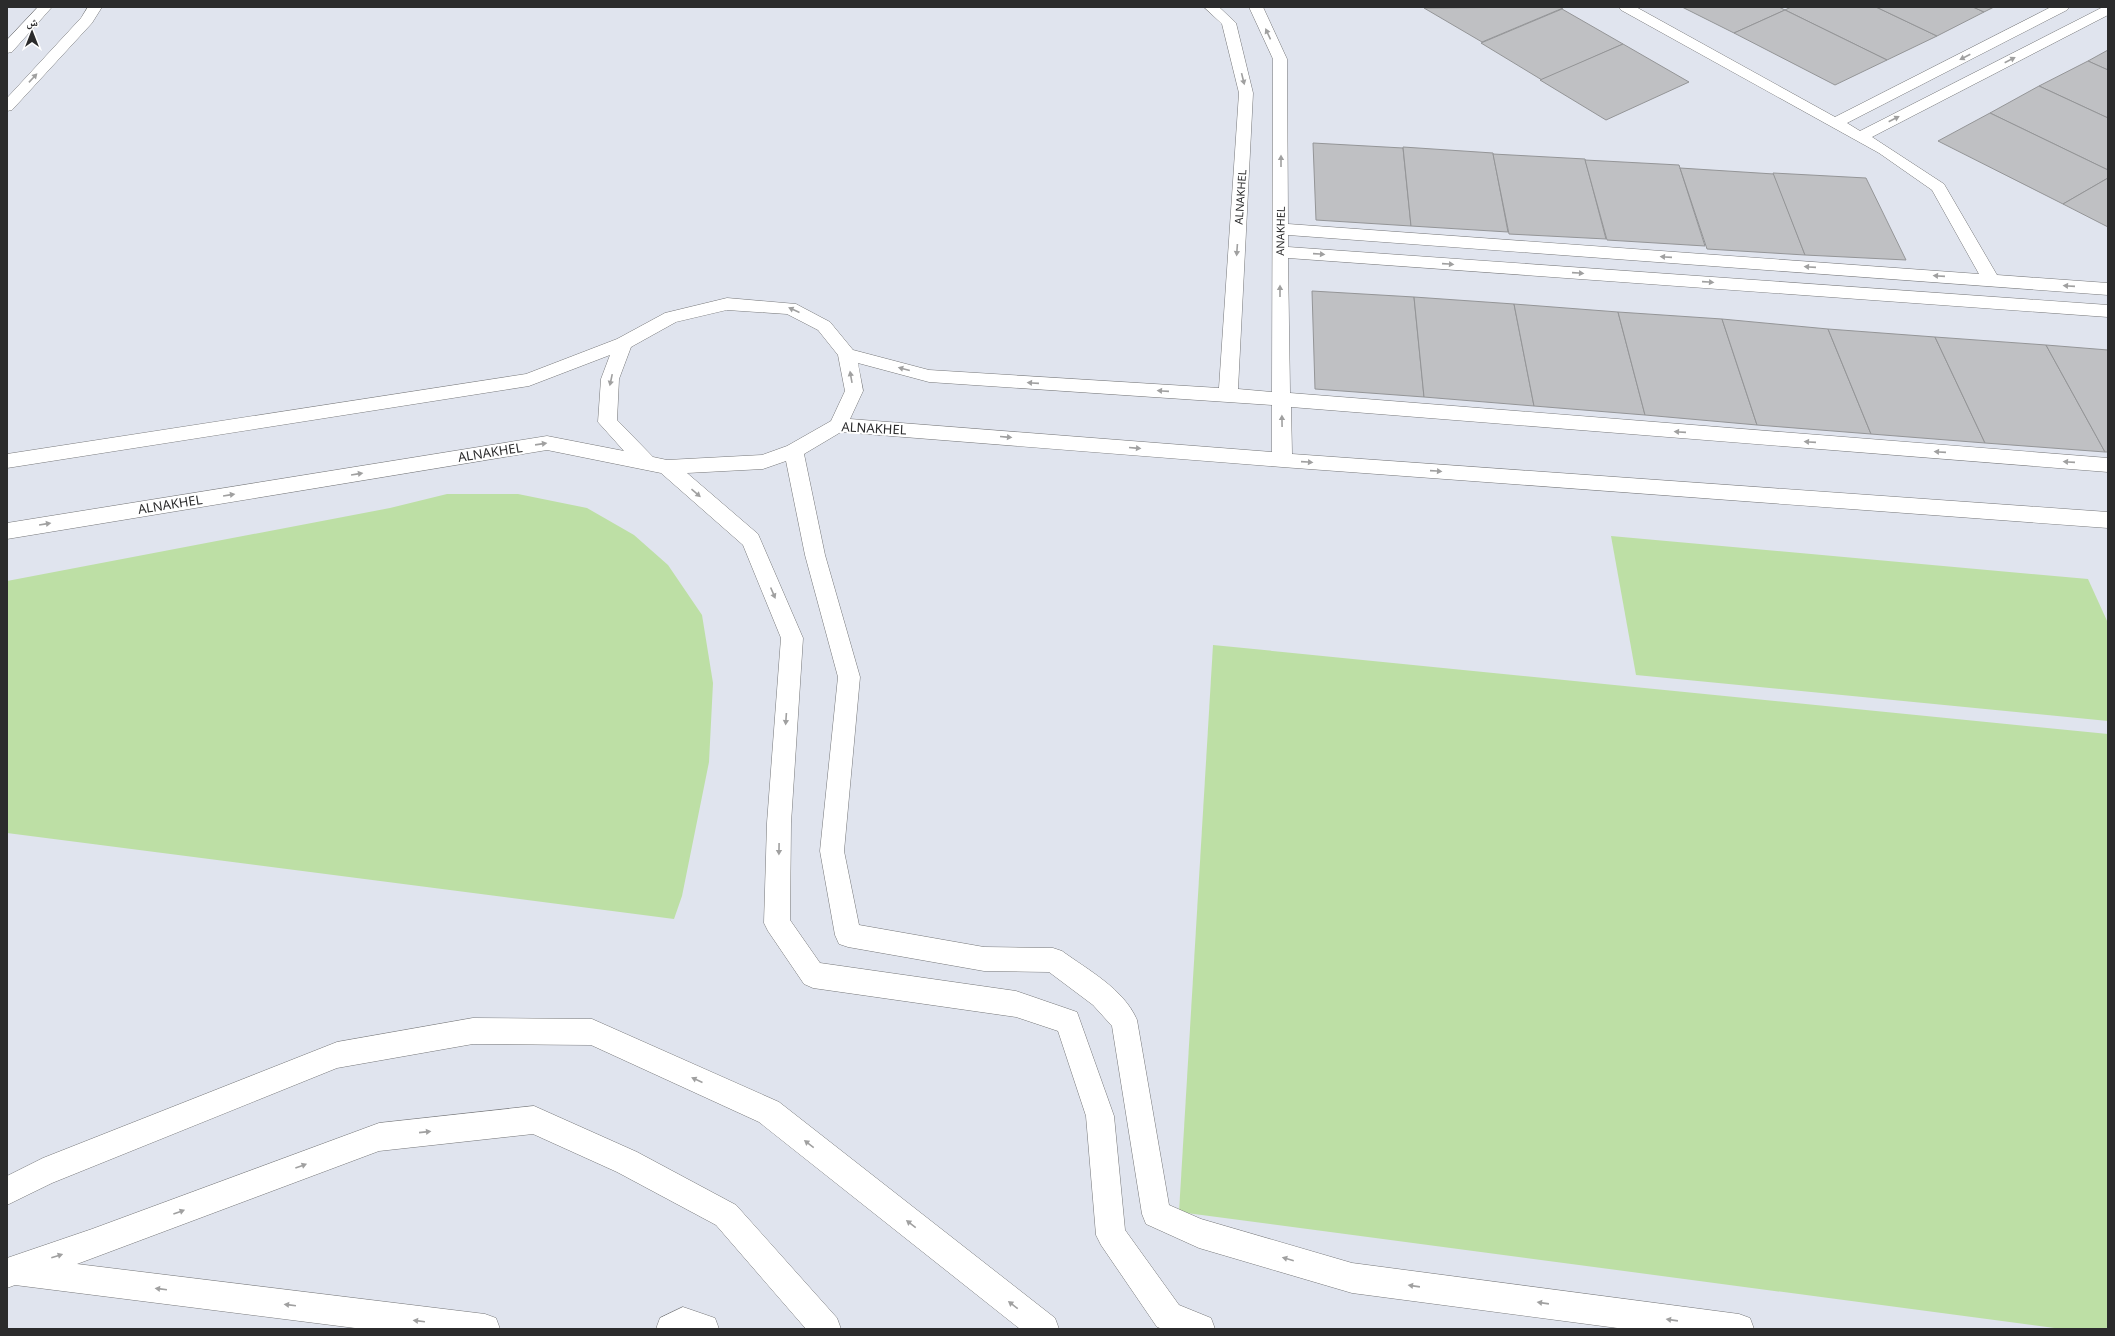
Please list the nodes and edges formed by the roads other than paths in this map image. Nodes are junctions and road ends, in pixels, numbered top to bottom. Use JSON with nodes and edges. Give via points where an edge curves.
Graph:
{"nodes":[{"id":1,"x":45,"y":7,"type":"edge"},
{"id":2,"x":95,"y":7,"type":"edge"},
{"id":3,"x":1211,"y":7,"type":"edge"},
{"id":4,"x":1256,"y":7,"type":"edge"},
{"id":5,"x":1626,"y":7,"type":"edge"},
{"id":6,"x":2062,"y":7,"type":"edge"},
{"id":7,"x":2108,"y":10,"type":"edge"},
{"id":8,"x":7,"y":49,"type":"edge"},
{"id":9,"x":7,"y":107,"type":"edge"},
{"id":10,"x":1835,"y":123,"type":"junction"},
{"id":11,"x":1860,"y":137,"type":"junction"},
{"id":12,"x":1281,"y":229,"type":"junction"},
{"id":13,"x":1280,"y":252,"type":"junction"},
{"id":14,"x":1991,"y":280,"type":"junction"},
{"id":15,"x":2108,"y":289,"type":"edge"},
{"id":16,"x":2108,"y":310,"type":"edge"},
{"id":17,"x":623,"y":343,"type":"junction"},
{"id":18,"x":847,"y":354,"type":"junction"},
{"id":19,"x":1228,"y":396,"type":"junction"},
{"id":20,"x":1282,"y":400,"type":"junction"},
{"id":21,"x":838,"y":425,"type":"junction"},
{"id":22,"x":794,"y":451,"type":"junction"},
{"id":23,"x":1282,"y":460,"type":"junction"},
{"id":24,"x":7,"y":461,"type":"edge"},
{"id":25,"x":657,"y":465,"type":"junction"},
{"id":26,"x":2108,"y":465,"type":"edge"},
{"id":27,"x":2108,"y":520,"type":"edge"},
{"id":28,"x":7,"y":531,"type":"edge"},
{"id":29,"x":7,"y":1191,"type":"edge"},
{"id":30,"x":9,"y":1272,"type":"edge"},
{"id":31,"x":485,"y":1329,"type":"edge"},
{"id":32,"x":671,"y":1329,"type":"edge"},
{"id":33,"x":704,"y":1329,"type":"edge"},
{"id":34,"x":826,"y":1329,"type":"edge"},
{"id":35,"x":1044,"y":1329,"type":"edge"},
{"id":36,"x":1200,"y":1329,"type":"edge"},
{"id":37,"x":1738,"y":1329,"type":"edge"}],
"edges":[{"from":1,"to":8,"type":"street"},
{"from":9,"to":2,"type":"street","one_way":true},
{"from":3,"to":19,"type":"street","name":"ALNAKHEL","one_way":true,"via":[[1229,23],[1246,93]]},
{"from":12,"to":4,"type":"street","name":"ANAKHEL","one_way":true,"via":[[1280,59]]},
{"from":5,"to":10,"type":"street"},
{"from":6,"to":10,"type":"street","one_way":true},
{"from":11,"to":7,"type":"street","one_way":true},
{"from":10,"to":11,"type":"street"},
{"from":11,"to":14,"type":"street","via":[[1884,150],[1938,187]]},
{"from":12,"to":13,"type":"street","name":"ANAKHEL"},
{"from":14,"to":12,"type":"street","one_way":true},
{"from":13,"to":16,"type":"street","one_way":true},
{"from":20,"to":13,"type":"street","name":"ANAKHEL","one_way":true},
{"from":15,"to":14,"type":"street","one_way":true},
{"from":18,"to":17,"type":"street","one_way":true,"via":[[824,326],[790,308],[727,304],[671,317]]},
{"from":17,"to":24,"type":"street","via":[[529,380]]},
{"from":17,"to":25,"type":"street","one_way":true,"via":[[610,379],[607,422]]},
{"from":19,"to":18,"type":"street","one_way":true,"via":[[929,376]]},
{"from":21,"to":18,"type":"street","one_way":true,"via":[[854,391]]},
{"from":19,"to":20,"type":"street"},
{"from":23,"to":20,"type":"street","name":"ANAKHEL","one_way":true},
{"from":26,"to":20,"type":"street","one_way":true},
{"from":21,"to":22,"type":"street","name":"ALNAKHEL"},
{"from":21,"to":23,"type":"street","name":"ALNAKHEL","one_way":true},
{"from":22,"to":25,"type":"street","name":"ALNAKHEL","via":[[763,462]]},
{"from":37,"to":22,"type":"street","one_way":true,"via":[[1352,1278],[1199,1233],[1156,1214],[1124,1020],[1102,996],[1053,960],[984,959],[848,935],[832,851],[849,677],[815,555]]},
{"from":23,"to":27,"type":"street","name":"ALNAKHEL","one_way":true},
{"from":28,"to":25,"type":"street","name":"ALNAKHEL","one_way":true,"via":[[547,443]]},
{"from":25,"to":36,"type":"street","one_way":true,"via":[[751,540],[792,638],[779,823],[777,923],[813,975],[1016,1004],[1068,1022],[1100,1116],[1111,1234],[1168,1316]]},
{"from":35,"to":29,"type":"street","one_way":true,"via":[[769,1112],[592,1032],[473,1031],[337,1055],[42,1172]]},
{"from":31,"to":30,"type":"street","one_way":true},
{"from":30,"to":34,"type":"street","one_way":true,"via":[[92,1244],[379,1137],[534,1120],[627,1162],[726,1215]]},
{"from":32,"to":33,"type":"street","via":[[683,1322]]}]}
